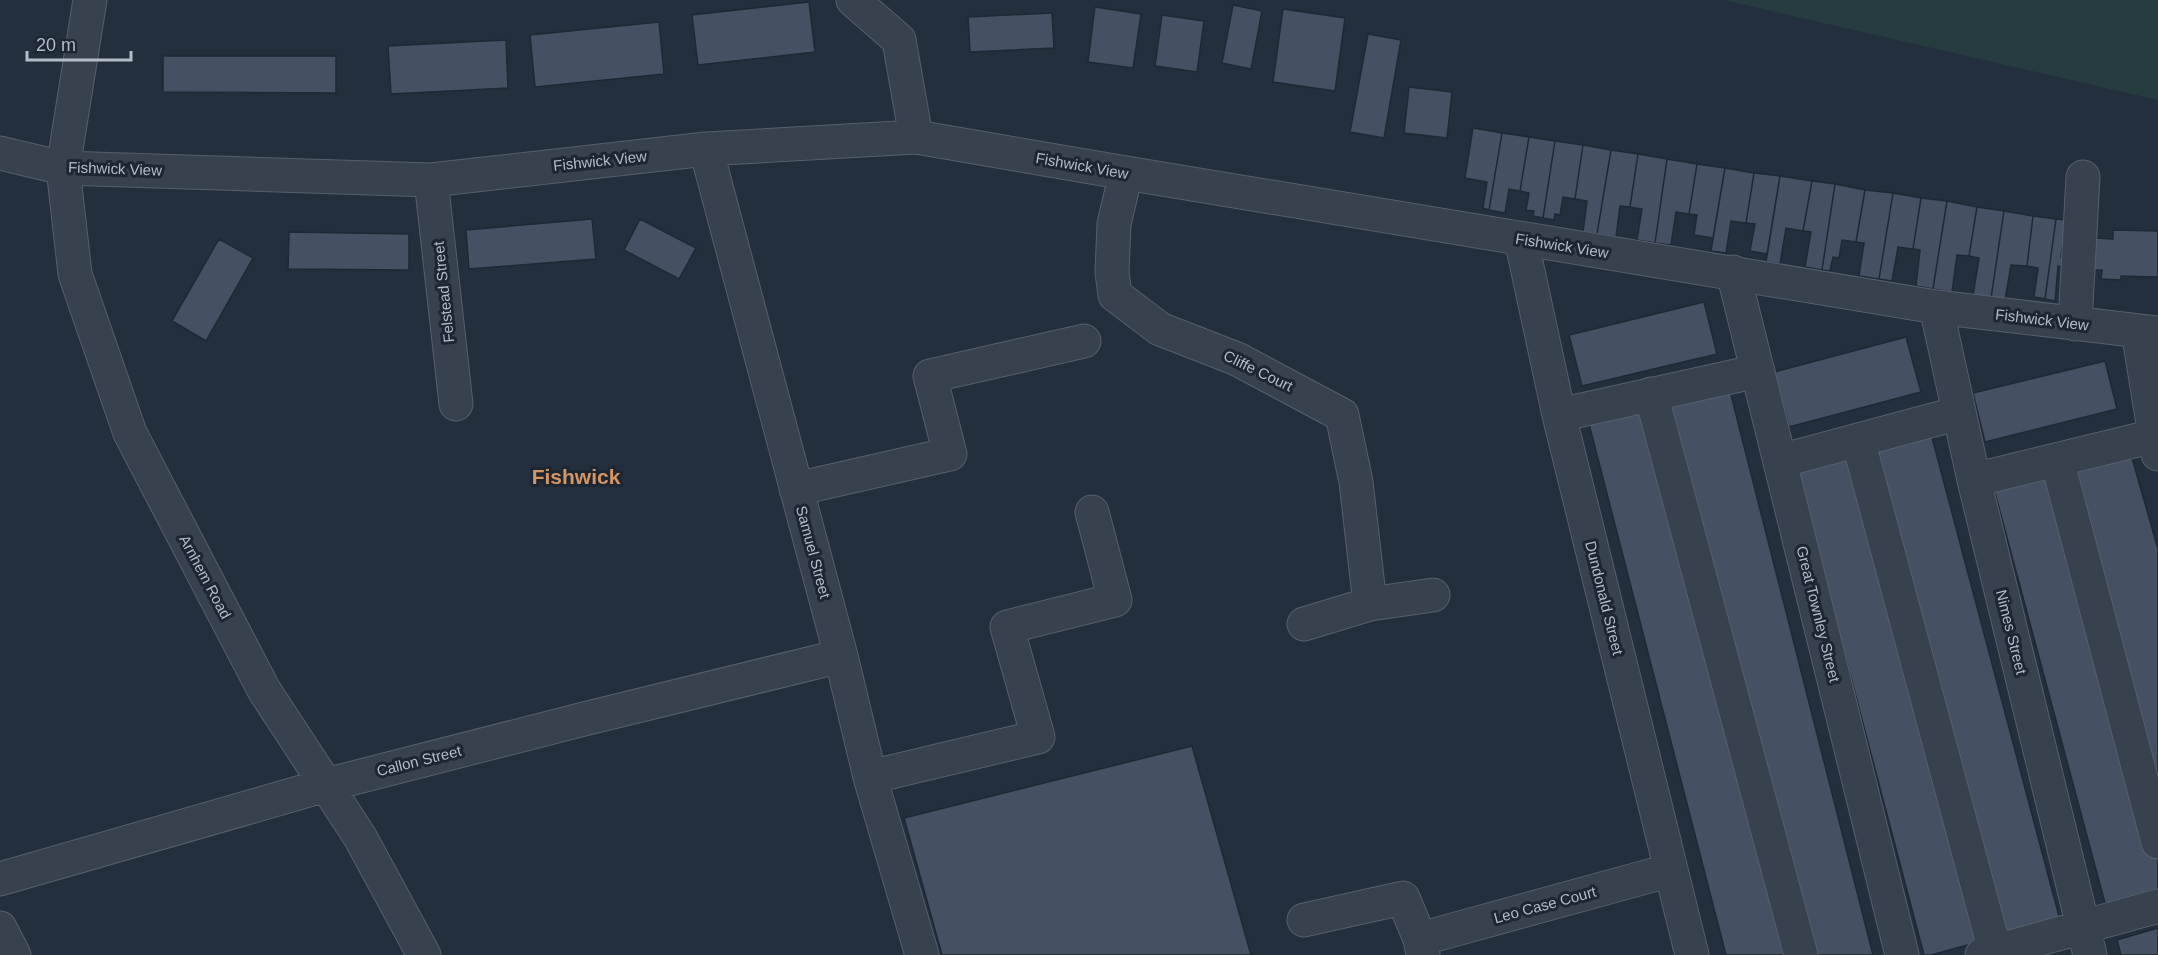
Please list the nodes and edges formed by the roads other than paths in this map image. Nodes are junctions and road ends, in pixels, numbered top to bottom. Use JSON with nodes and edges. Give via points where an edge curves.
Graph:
{"nodes":[{"id":1,"x":90,"y":0,"type":"edge"},
{"id":2,"x":854,"y":0,"type":"edge"},
{"id":3,"x":916,"y":137,"type":"junction"},
{"id":4,"x":706,"y":149,"type":"junction"},
{"id":5,"x":0,"y":153,"type":"edge"},
{"id":6,"x":63,"y":168,"type":"junction"},
{"id":7,"x":1126,"y":173,"type":"junction"},
{"id":8,"x":2082,"y":177,"type":"dead end"},
{"id":9,"x":431,"y":180,"type":"junction"},
{"id":10,"x":1521,"y":239,"type":"junction"},
{"id":11,"x":1733,"y":272,"type":"junction"},
{"id":12,"x":1936,"y":308,"type":"junction"},
{"id":13,"x":2075,"y":324,"type":"junction"},
{"id":14,"x":2148,"y":332,"type":"edge"},
{"id":15,"x":1084,"y":340,"type":"dead end"},
{"id":16,"x":1758,"y":371,"type":"junction"},
{"id":17,"x":1651,"y":394,"type":"junction"},
{"id":18,"x":456,"y":404,"type":"dead end"},
{"id":19,"x":1959,"y":413,"type":"junction"},
{"id":20,"x":1559,"y":415,"type":"junction"},
{"id":21,"x":1858,"y":441,"type":"junction"},
{"id":22,"x":2156,"y":445,"type":"edge"},
{"id":23,"x":2057,"y":460,"type":"junction"},
{"id":24,"x":1780,"y":461,"type":"junction"},
{"id":25,"x":1974,"y":480,"type":"junction"},
{"id":26,"x":796,"y":489,"type":"junction"},
{"id":27,"x":1092,"y":512,"type":"dead end"},
{"id":28,"x":1433,"y":595,"type":"dead end"},
{"id":29,"x":1370,"y":604,"type":"junction"},
{"id":30,"x":1304,"y":624,"type":"dead end"},
{"id":31,"x":841,"y":656,"type":"junction"},
{"id":32,"x":870,"y":777,"type":"junction"},
{"id":33,"x":326,"y":785,"type":"junction"},
{"id":34,"x":2158,"y":842,"type":"edge"},
{"id":35,"x":1671,"y":870,"type":"junction"},
{"id":36,"x":0,"y":879,"type":"edge"},
{"id":37,"x":2158,"y":906,"type":"edge"},
{"id":38,"x":1304,"y":921,"type":"dead end"},
{"id":39,"x":0,"y":928,"type":"edge"},
{"id":40,"x":2087,"y":941,"type":"edge"},
{"id":41,"x":1422,"y":947,"type":"edge"},
{"id":42,"x":1988,"y":953,"type":"edge"},
{"id":43,"x":14,"y":955,"type":"edge"},
{"id":44,"x":424,"y":955,"type":"edge"},
{"id":45,"x":922,"y":955,"type":"edge"},
{"id":46,"x":1692,"y":955,"type":"edge"},
{"id":47,"x":1801,"y":955,"type":"edge"},
{"id":48,"x":1902,"y":955,"type":"edge"}],
"edges":[{"from":1,"to":6,"type":"street","name":"Arnhem Road"},
{"from":2,"to":3,"type":"street","via":[[899,40]]},
{"from":3,"to":4,"type":"street","name":"Fishwick View"},
{"from":3,"to":7,"type":"street","name":"Fishwick View"},
{"from":4,"to":9,"type":"street","name":"Fishwick View"},
{"from":4,"to":26,"type":"street","name":"Samuel Street"},
{"from":5,"to":6,"type":"street","name":"Fishwick View"},
{"from":6,"to":9,"type":"street","name":"Fishwick View"},
{"from":6,"to":33,"type":"street","name":"Arnhem Road","via":[[75,274],[130,433],[264,690]]},
{"from":7,"to":10,"type":"street","name":"Fishwick View"},
{"from":7,"to":29,"type":"street","name":"Cliffe Court","via":[[1114,224],[1115,295],[1160,329],[1237,359],[1342,415],[1356,482]]},
{"from":8,"to":13,"type":"street"},
{"from":9,"to":18,"type":"street","name":"Felstead Street"},
{"from":10,"to":11,"type":"street","name":"Fishwick View"},
{"from":10,"to":20,"type":"street","name":"Dundonald Street"},
{"from":11,"to":12,"type":"street","name":"Fishwick View"},
{"from":11,"to":16,"type":"street","name":"Great Townley Street"},
{"from":12,"to":13,"type":"street","name":"Fishwick View"},
{"from":12,"to":19,"type":"street","name":"Nimes Street"},
{"from":13,"to":14,"type":"street","name":"Fishwick View"},
{"from":14,"to":22,"type":"street"},
{"from":15,"to":26,"type":"street","via":[[930,375],[950,454]]},
{"from":16,"to":17,"type":"street"},
{"from":16,"to":24,"type":"street","name":"Great Townley Street"},
{"from":17,"to":20,"type":"street"},
{"from":17,"to":47,"type":"street"},
{"from":19,"to":21,"type":"street"},
{"from":19,"to":25,"type":"street","name":"Nimes Street"},
{"from":20,"to":35,"type":"street","name":"Dundonald Street"},
{"from":21,"to":24,"type":"street"},
{"from":21,"to":42,"type":"street"},
{"from":22,"to":23,"type":"street"},
{"from":23,"to":25,"type":"street"},
{"from":23,"to":34,"type":"street"},
{"from":24,"to":48,"type":"street","name":"Great Townley Street"},
{"from":25,"to":40,"type":"street","name":"Nimes Street"},
{"from":26,"to":31,"type":"street","name":"Samuel Street"},
{"from":27,"to":32,"type":"street","via":[[1115,600],[1007,627],[1038,737]]},
{"from":28,"to":29,"type":"street"},
{"from":29,"to":30,"type":"street"},
{"from":31,"to":32,"type":"street","name":"Samuel Street"},
{"from":31,"to":33,"type":"street","name":"Callon Street"},
{"from":32,"to":45,"type":"street","name":"Samuel Street"},
{"from":33,"to":36,"type":"street","name":"Callon Street"},
{"from":33,"to":44,"type":"street","name":"Arnhem Road","via":[[360,837]]},
{"from":35,"to":41,"type":"street","name":"Leo Case Court"},
{"from":35,"to":46,"type":"street","name":"Dundonald Street"},
{"from":37,"to":40,"type":"street"},
{"from":38,"to":41,"type":"street","name":"Leo Case Court","via":[[1403,898]]},
{"from":39,"to":43,"type":"street"},
{"from":40,"to":42,"type":"street"}]}
